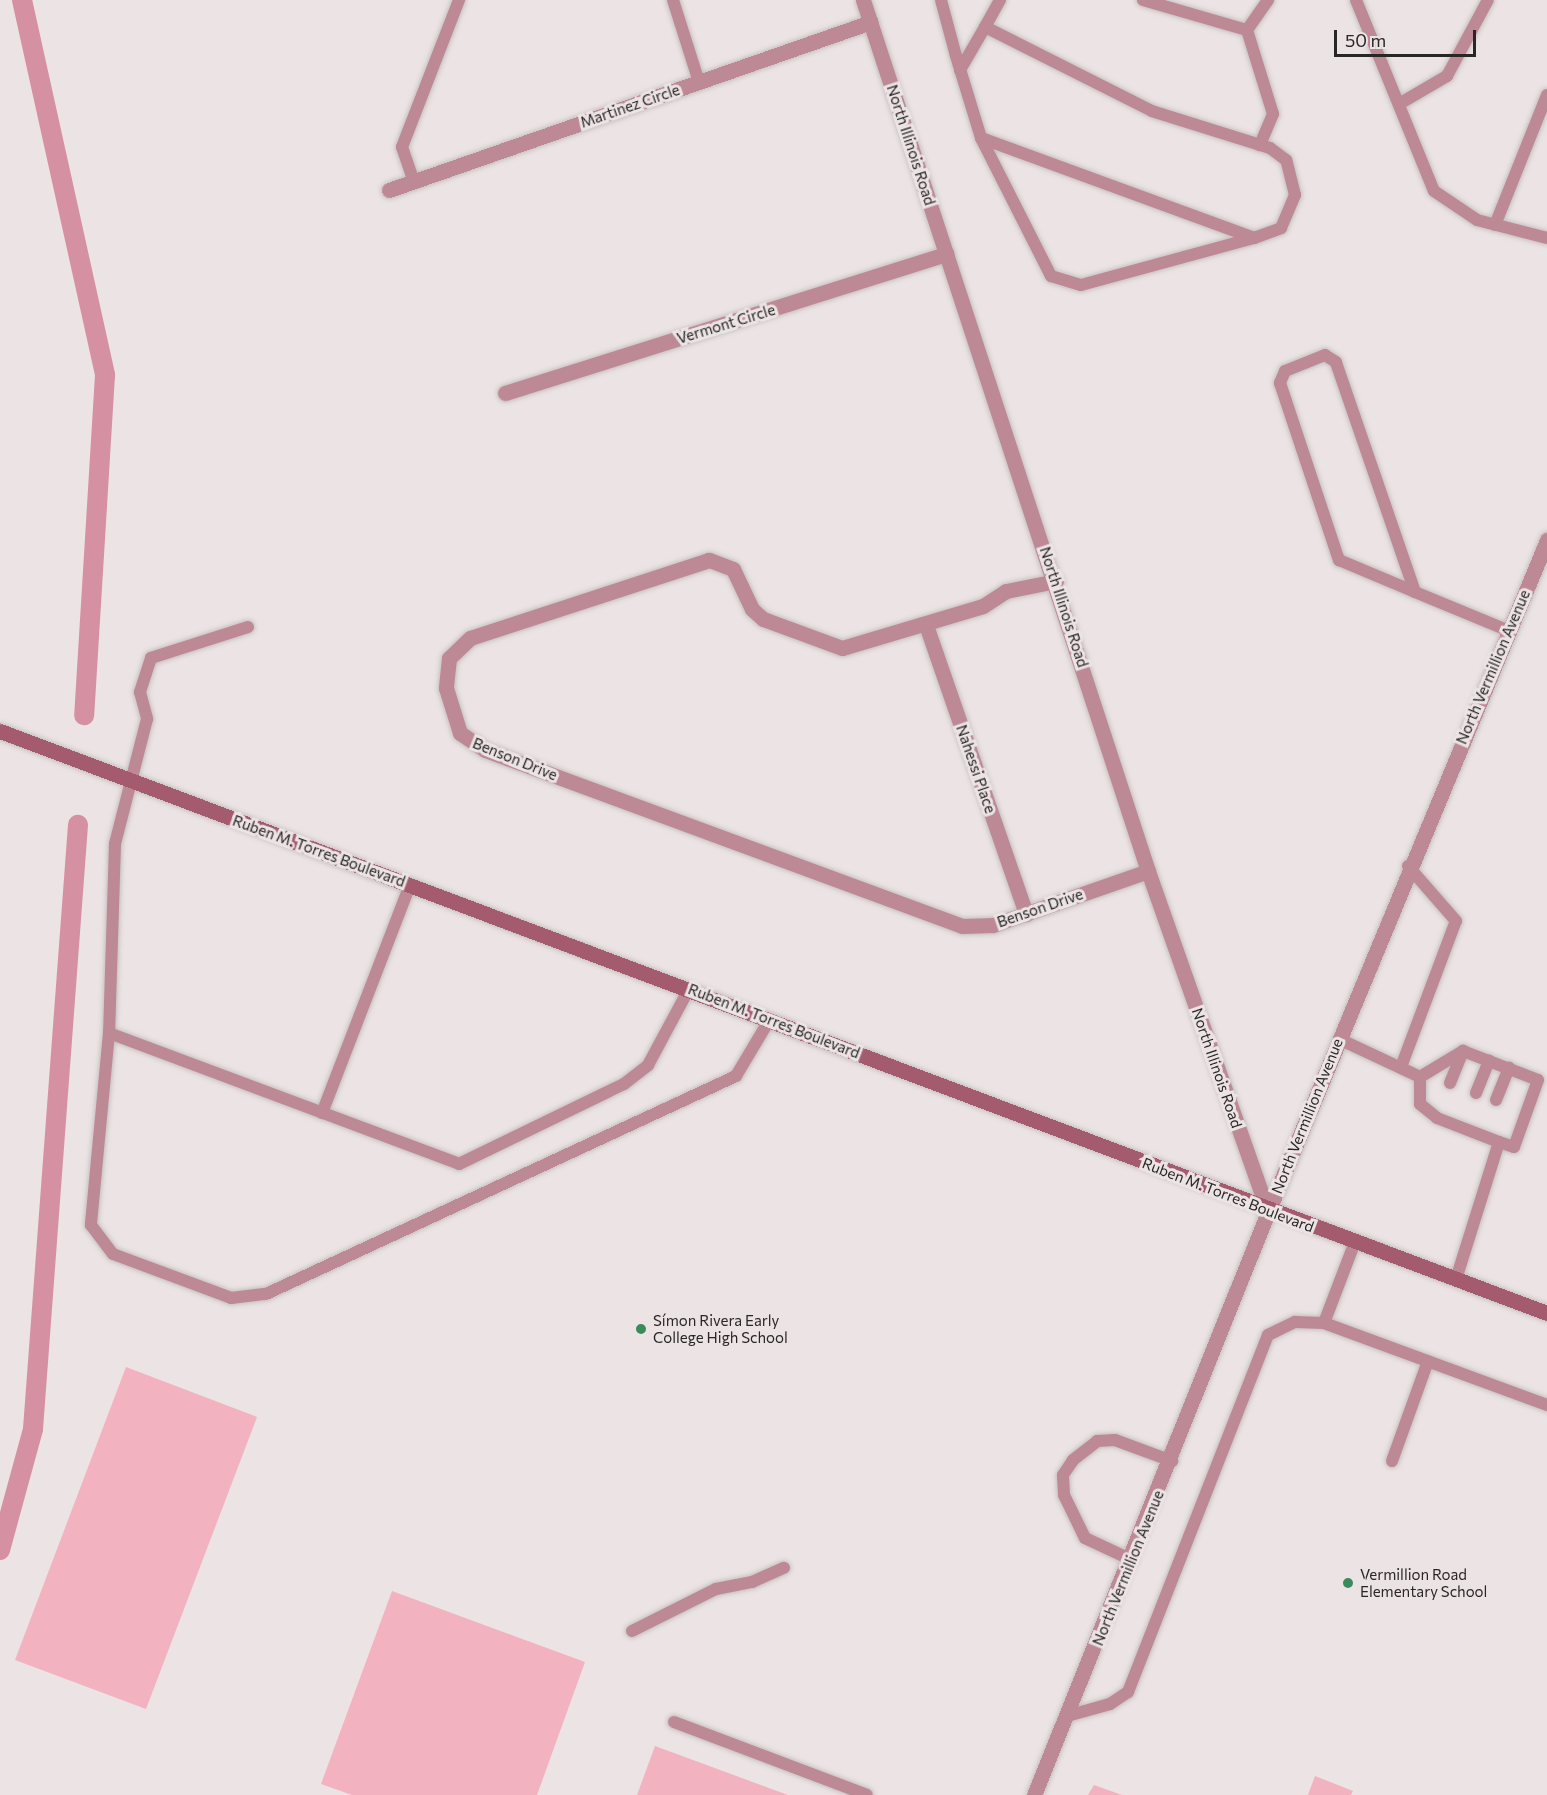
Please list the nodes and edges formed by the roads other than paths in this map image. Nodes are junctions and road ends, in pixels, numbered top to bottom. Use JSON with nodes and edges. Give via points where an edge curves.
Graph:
{"nodes":[{"id":1,"x":459,"y":0,"type":"edge"},
{"id":2,"x":673,"y":0,"type":"edge"},
{"id":3,"x":863,"y":0,"type":"edge"},
{"id":4,"x":941,"y":0,"type":"edge"},
{"id":5,"x":1000,"y":0,"type":"edge"},
{"id":6,"x":1143,"y":0,"type":"edge"},
{"id":7,"x":1268,"y":0,"type":"edge"},
{"id":8,"x":1356,"y":0,"type":"edge"},
{"id":9,"x":1488,"y":0,"type":"edge"},
{"id":10,"x":871,"y":22,"type":"junction"},
{"id":11,"x":985,"y":27,"type":"junction"},
{"id":12,"x":1247,"y":30,"type":"junction"},
{"id":13,"x":960,"y":70,"type":"junction"},
{"id":14,"x":699,"y":82,"type":"junction"},
{"id":15,"x":1547,"y":95,"type":"edge"},
{"id":16,"x":1399,"y":104,"type":"junction"},
{"id":17,"x":981,"y":138,"type":"junction"},
{"id":18,"x":1260,"y":144,"type":"junction"},
{"id":19,"x":414,"y":182,"type":"junction"},
{"id":20,"x":389,"y":190,"type":"dead end"},
{"id":21,"x":1495,"y":225,"type":"junction"},
{"id":22,"x":1254,"y":238,"type":"junction"},
{"id":23,"x":1547,"y":238,"type":"edge"},
{"id":24,"x":947,"y":254,"type":"junction"},
{"id":25,"x":506,"y":393,"type":"dead end"},
{"id":26,"x":1547,"y":540,"type":"edge"},
{"id":27,"x":1056,"y":581,"type":"junction"},
{"id":28,"x":1415,"y":592,"type":"junction"},
{"id":29,"x":926,"y":625,"type":"junction"},
{"id":30,"x":248,"y":627,"type":"dead end"},
{"id":31,"x":1509,"y":631,"type":"junction"},
{"id":32,"x":0,"y":731,"type":"edge"},
{"id":33,"x":128,"y":780,"type":"junction"},
{"id":34,"x":1408,"y":866,"type":"junction"},
{"id":35,"x":1148,"y":871,"type":"junction"},
{"id":36,"x":410,"y":885,"type":"junction"},
{"id":37,"x":1026,"y":914,"type":"junction"},
{"id":38,"x":689,"y":989,"type":"junction"},
{"id":39,"x":770,"y":1019,"type":"junction"},
{"id":40,"x":109,"y":1033,"type":"junction"},
{"id":41,"x":1339,"y":1040,"type":"junction"},
{"id":42,"x":1463,"y":1051,"type":"junction"},
{"id":43,"x":1489,"y":1061,"type":"junction"},
{"id":44,"x":1401,"y":1067,"type":"junction"},
{"id":45,"x":1509,"y":1068,"type":"junction"},
{"id":46,"x":1420,"y":1077,"type":"junction"},
{"id":47,"x":1450,"y":1083,"type":"dead end"},
{"id":48,"x":1476,"y":1093,"type":"dead end"},
{"id":49,"x":1496,"y":1100,"type":"dead end"},
{"id":50,"x":322,"y":1113,"type":"junction"},
{"id":51,"x":1499,"y":1142,"type":"junction"},
{"id":52,"x":1268,"y":1212,"type":"junction"},
{"id":53,"x":1355,"y":1242,"type":"junction"},
{"id":54,"x":1456,"y":1279,"type":"junction"},
{"id":55,"x":1547,"y":1313,"type":"edge"},
{"id":56,"x":1324,"y":1323,"type":"junction"},
{"id":57,"x":1428,"y":1361,"type":"junction"},
{"id":58,"x":1547,"y":1405,"type":"edge"},
{"id":59,"x":1172,"y":1461,"type":"junction"},
{"id":60,"x":1392,"y":1461,"type":"dead end"},
{"id":61,"x":1132,"y":1560,"type":"junction"},
{"id":62,"x":784,"y":1568,"type":"dead end"},
{"id":63,"x":632,"y":1631,"type":"dead end"},
{"id":64,"x":1067,"y":1716,"type":"junction"},
{"id":65,"x":674,"y":1722,"type":"dead end"},
{"id":66,"x":867,"y":1795,"type":"edge"},
{"id":67,"x":1034,"y":1795,"type":"edge"}],
"edges":[{"from":1,"to":19,"type":"lane","via":[[402,147]]},
{"from":2,"to":14,"type":"lane"},
{"from":3,"to":10,"type":"street","name":"North Illinois Road"},
{"from":4,"to":13,"type":"lane"},
{"from":5,"to":11,"type":"lane"},
{"from":6,"to":12,"type":"lane"},
{"from":7,"to":12,"type":"lane"},
{"from":8,"to":16,"type":"lane"},
{"from":9,"to":16,"type":"lane","via":[[1447,76]]},
{"from":10,"to":14,"type":"street","name":"Martinez Circle"},
{"from":10,"to":24,"type":"street","name":"North Illinois Road"},
{"from":11,"to":13,"type":"lane"},
{"from":11,"to":18,"type":"lane","via":[[1152,111]]},
{"from":12,"to":18,"type":"lane","via":[[1273,114]]},
{"from":13,"to":17,"type":"lane"},
{"from":14,"to":19,"type":"street","name":"Martinez Circle"},
{"from":15,"to":21,"type":"lane"},
{"from":16,"to":21,"type":"lane","via":[[1434,191],[1477,220]]},
{"from":17,"to":22,"type":"lane"},
{"from":17,"to":22,"type":"lane","via":[[1051,276],[1081,285]]},
{"from":18,"to":22,"type":"lane","via":[[1286,160],[1295,195],[1281,228]]},
{"from":19,"to":20,"type":"street","name":"Martinez Circle"},
{"from":21,"to":23,"type":"lane"},
{"from":24,"to":25,"type":"street","name":"Vermont Circle"},
{"from":24,"to":27,"type":"street","name":"North Illinois Road"},
{"from":26,"to":31,"type":"street","name":"North Vermillion Avenue"},
{"from":27,"to":29,"type":"street","name":"Benson Drive","via":[[1006,591],[983,606]]},
{"from":27,"to":35,"type":"street","name":"North Illinois Road"},
{"from":28,"to":28,"type":"lane","via":[[1338,560],[1331,549],[1280,383],[1284,371],[1325,355],[1336,362]]},
{"from":28,"to":31,"type":"lane"},
{"from":29,"to":37,"type":"street","name":"Nahessi Place"},
{"from":29,"to":37,"type":"street","name":"Benson Drive","via":[[859,647],[813,642],[763,619],[752,609],[733,569],[709,560],[470,638],[449,658],[446,688],[460,733],[485,750],[962,926],[993,925]]},
{"from":30,"to":33,"type":"lane","via":[[151,658],[140,692],[147,718]]},
{"from":31,"to":34,"type":"street","name":"North Vermillion Avenue"},
{"from":32,"to":33,"type":"main road","name":"Ruben M. Torres Boulevard"},
{"from":33,"to":36,"type":"main road","name":"Ruben M. Torres Boulevard"},
{"from":33,"to":40,"type":"lane","via":[[115,844]]},
{"from":34,"to":41,"type":"street","name":"North Vermillion Avenue"},
{"from":34,"to":44,"type":"lane","via":[[1456,921]]},
{"from":35,"to":37,"type":"street","name":"Benson Drive"},
{"from":35,"to":52,"type":"street","name":"North Illinois Road"},
{"from":36,"to":38,"type":"main road","name":"Ruben M. Torres Boulevard"},
{"from":36,"to":50,"type":"lane"},
{"from":38,"to":39,"type":"main road","name":"Ruben M. Torres Boulevard"},
{"from":38,"to":50,"type":"lane","via":[[651,1059],[624,1084],[459,1164]]},
{"from":39,"to":40,"type":"lane","via":[[736,1076],[266,1294],[231,1298],[112,1254],[91,1226]]},
{"from":39,"to":52,"type":"main road","name":"Ruben M. Torres Boulevard"},
{"from":40,"to":50,"type":"lane"},
{"from":41,"to":44,"type":"lane"},
{"from":41,"to":52,"type":"street","name":"North Vermillion Avenue"},
{"from":42,"to":43,"type":"lane"},
{"from":42,"to":46,"type":"lane"},
{"from":42,"to":47,"type":"lane"},
{"from":43,"to":45,"type":"lane"},
{"from":43,"to":48,"type":"lane"},
{"from":44,"to":46,"type":"lane"},
{"from":45,"to":49,"type":"lane"},
{"from":45,"to":51,"type":"lane","via":[[1538,1080],[1514,1147]]},
{"from":46,"to":51,"type":"lane","via":[[1420,1104],[1484,1130]]},
{"from":51,"to":54,"type":"lane"},
{"from":52,"to":53,"type":"main road","name":"Ruben M. Torres Boulevard"},
{"from":52,"to":59,"type":"street","name":"North Vermillion Avenue"},
{"from":53,"to":54,"type":"main road","name":"Ruben M. Torres Boulevard"},
{"from":53,"to":56,"type":"lane"},
{"from":54,"to":55,"type":"main road","name":"Ruben M. Torres Boulevard"},
{"from":56,"to":57,"type":"lane"},
{"from":56,"to":64,"type":"lane","via":[[1294,1322],[1268,1335],[1128,1692],[1110,1704]]},
{"from":57,"to":58,"type":"lane"},
{"from":57,"to":60,"type":"lane"},
{"from":59,"to":61,"type":"street","name":"North Vermillion Avenue"},
{"from":59,"to":61,"type":"lane","via":[[1115,1440],[1097,1442],[1073,1460],[1063,1475],[1064,1495],[1086,1538]]},
{"from":61,"to":64,"type":"street","name":"North Vermillion Avenue"},
{"from":62,"to":63,"type":"lane","via":[[752,1582],[716,1589]]},
{"from":64,"to":67,"type":"street","name":"North Vermillion Avenue"},
{"from":65,"to":66,"type":"lane"}]}
